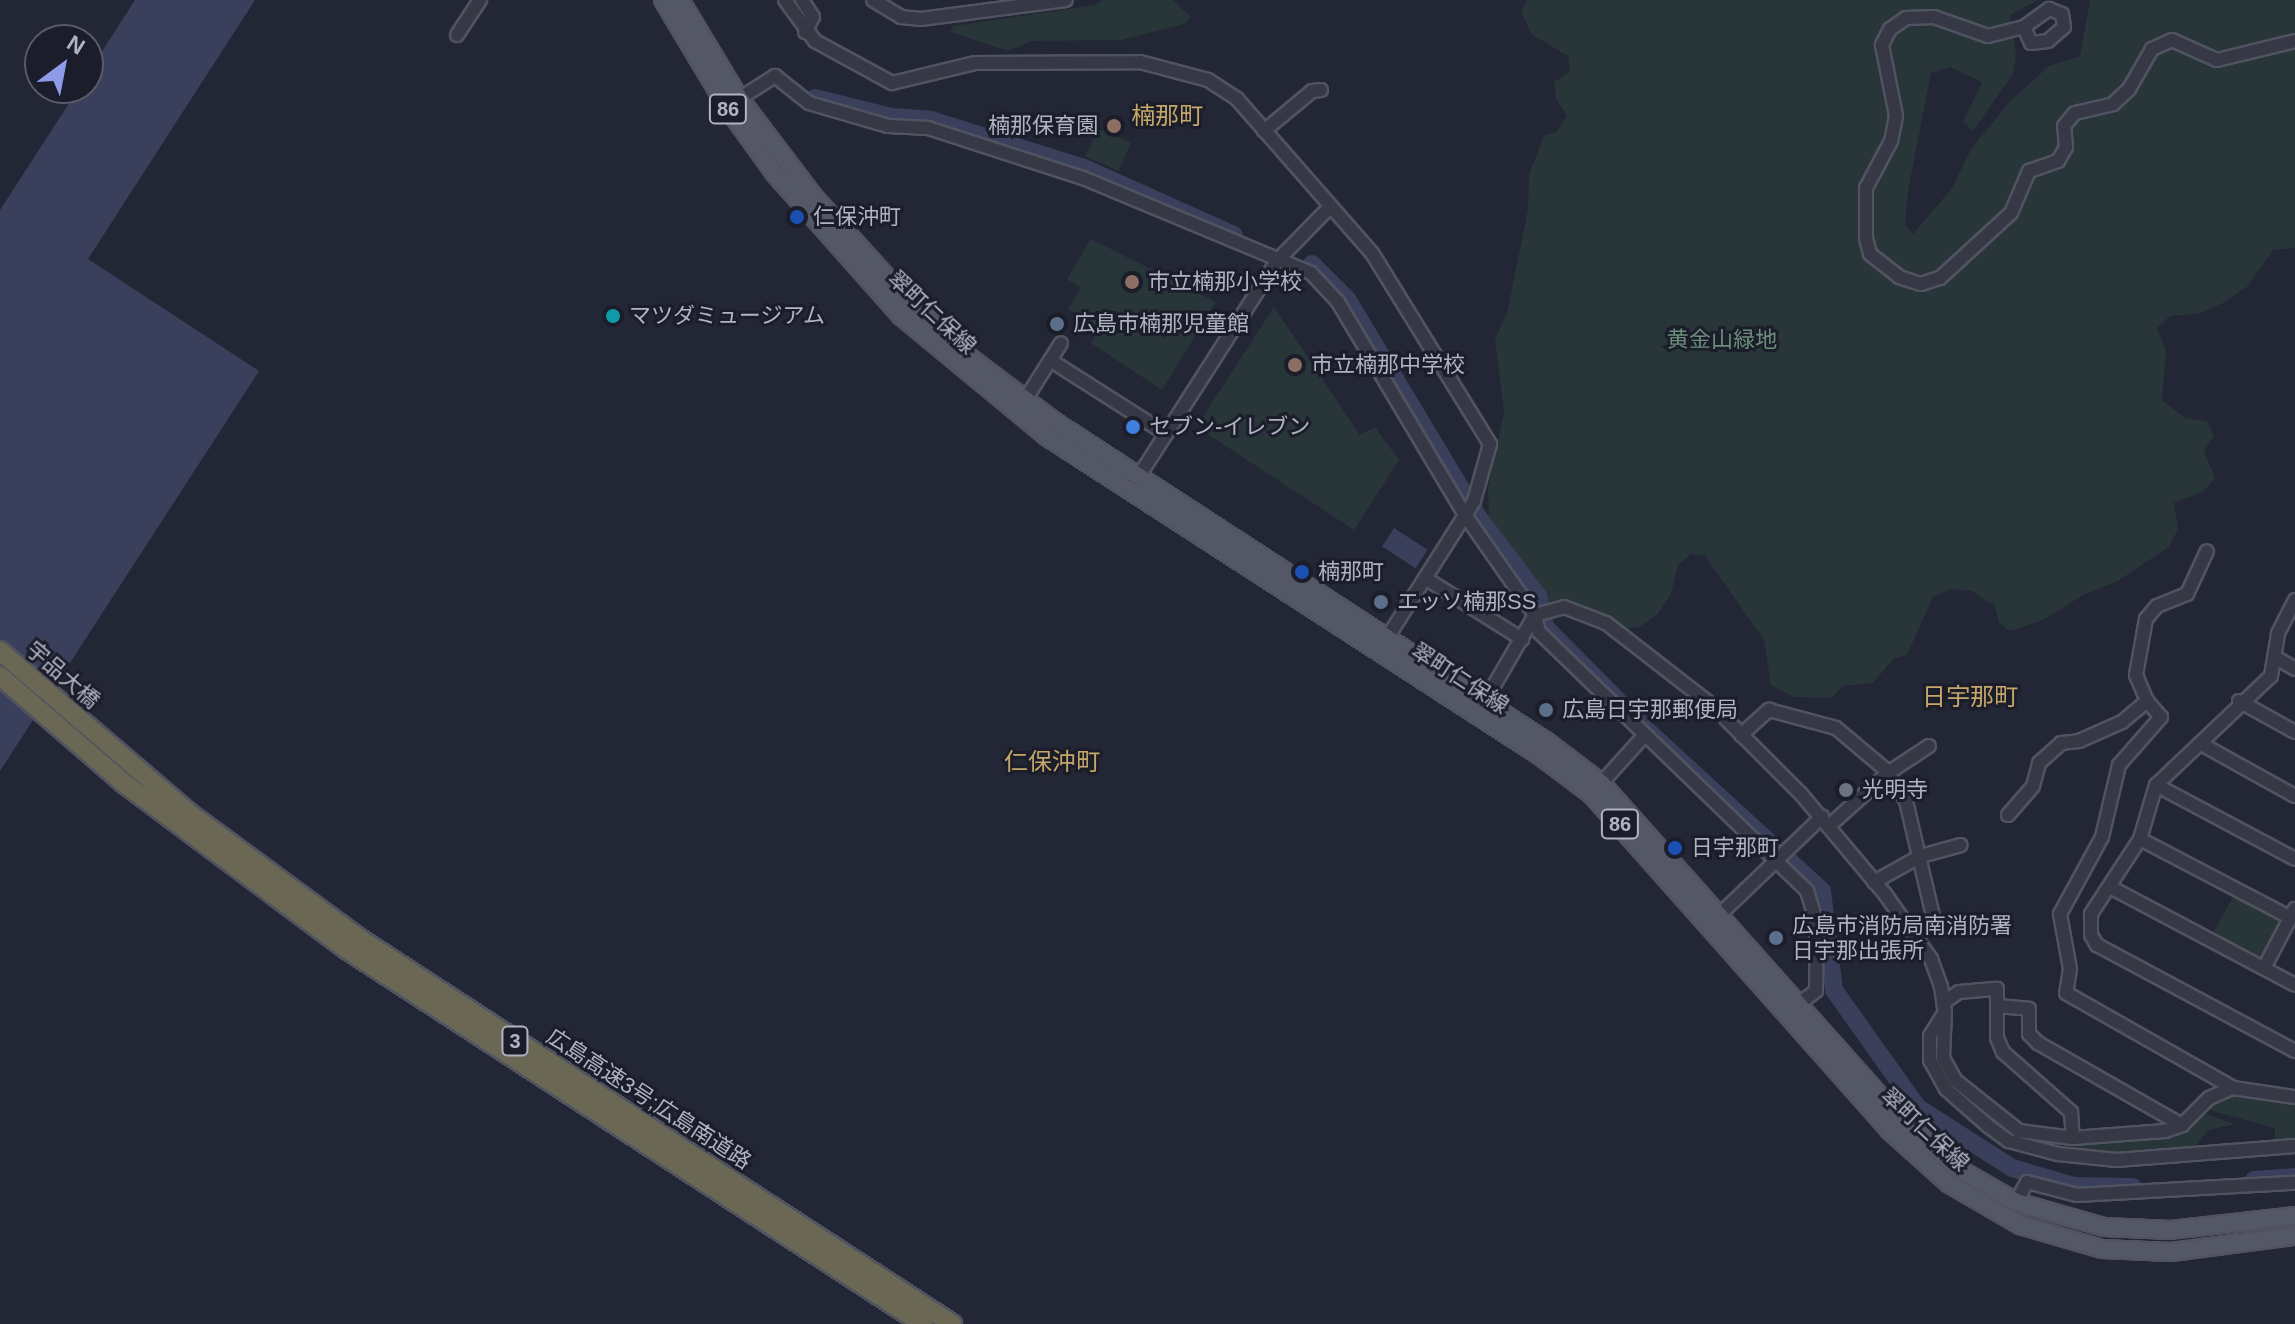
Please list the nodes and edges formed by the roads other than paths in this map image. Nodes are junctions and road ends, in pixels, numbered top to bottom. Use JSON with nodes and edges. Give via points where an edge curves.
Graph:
{"nodes":[{"id":1,"x":480,"y":0,"type":"edge"},
{"id":2,"x":663,"y":0,"type":"edge"},
{"id":3,"x":680,"y":0,"type":"edge"},
{"id":4,"x":785,"y":0,"type":"edge"},
{"id":5,"x":802,"y":0,"type":"edge"},
{"id":6,"x":873,"y":0,"type":"edge"},
{"id":7,"x":1066,"y":0,"type":"edge"},
{"id":8,"x":2024,"y":27,"type":"dead end"},
{"id":9,"x":805,"y":32,"type":"junction"},
{"id":10,"x":457,"y":35,"type":"dead end"},
{"id":11,"x":2295,"y":41,"type":"edge"},
{"id":12,"x":1321,"y":90,"type":"dead end"},
{"id":13,"x":733,"y":103,"type":"junction"},
{"id":14,"x":1264,"y":131,"type":"junction"},
{"id":15,"x":1328,"y":209,"type":"junction"},
{"id":16,"x":851,"y":252,"type":"junction"},
{"id":17,"x":1277,"y":261,"type":"junction"},
{"id":18,"x":1061,"y":343,"type":"dead end"},
{"id":19,"x":1050,"y":360,"type":"junction"},
{"id":20,"x":1025,"y":400,"type":"junction"},
{"id":21,"x":1166,"y":434,"type":"junction"},
{"id":22,"x":1134,"y":484,"type":"junction"},
{"id":23,"x":1469,"y":509,"type":"junction"},
{"id":24,"x":2207,"y":551,"type":"dead end"},
{"id":25,"x":1425,"y":578,"type":"junction"},
{"id":26,"x":2294,"y":603,"type":"edge"},
{"id":27,"x":1539,"y":613,"type":"junction"},
{"id":28,"x":1522,"y":639,"type":"junction"},
{"id":29,"x":1383,"y":646,"type":"junction"},
{"id":30,"x":0,"y":651,"type":"edge"},
{"id":31,"x":2278,"y":659,"type":"junction"},
{"id":32,"x":2295,"y":669,"type":"edge"},
{"id":33,"x":0,"y":676,"type":"edge"},
{"id":34,"x":2147,"y":701,"type":"junction"},
{"id":35,"x":2239,"y":701,"type":"junction"},
{"id":36,"x":1481,"y":709,"type":"junction"},
{"id":37,"x":2295,"y":732,"type":"edge"},
{"id":38,"x":95,"y":734,"type":"joint"},
{"id":39,"x":1741,"y":735,"type":"junction"},
{"id":40,"x":1643,"y":737,"type":"junction"},
{"id":41,"x":2203,"y":745,"type":"junction"},
{"id":42,"x":1929,"y":746,"type":"dead end"},
{"id":43,"x":83,"y":750,"type":"joint"},
{"id":44,"x":1888,"y":773,"type":"junction"},
{"id":45,"x":2156,"y":785,"type":"junction"},
{"id":46,"x":1596,"y":788,"type":"junction"},
{"id":47,"x":2295,"y":796,"type":"edge"},
{"id":48,"x":2008,"y":815,"type":"dead end"},
{"id":49,"x":1825,"y":822,"type":"junction"},
{"id":50,"x":2140,"y":839,"type":"junction"},
{"id":51,"x":1961,"y":845,"type":"dead end"},
{"id":52,"x":1782,"y":855,"type":"junction"},
{"id":53,"x":1921,"y":856,"type":"junction"},
{"id":54,"x":2295,"y":859,"type":"edge"},
{"id":55,"x":1874,"y":882,"type":"junction"},
{"id":56,"x":2110,"y":887,"type":"junction"},
{"id":57,"x":2293,"y":913,"type":"edge"},
{"id":58,"x":1714,"y":920,"type":"junction"},
{"id":59,"x":1911,"y":931,"type":"junction"},
{"id":60,"x":2264,"y":968,"type":"junction"},
{"id":61,"x":2295,"y":985,"type":"edge"},
{"id":62,"x":1799,"y":1004,"type":"junction"},
{"id":63,"x":1997,"y":1006,"type":"junction"},
{"id":64,"x":1944,"y":1008,"type":"junction"},
{"id":65,"x":2295,"y":1051,"type":"edge"},
{"id":66,"x":2233,"y":1088,"type":"junction"},
{"id":67,"x":2295,"y":1097,"type":"edge"},
{"id":68,"x":2182,"y":1125,"type":"junction"},
{"id":69,"x":2073,"y":1138,"type":"junction"},
{"id":70,"x":2295,"y":1146,"type":"edge"},
{"id":71,"x":2295,"y":1183,"type":"edge"},
{"id":72,"x":2016,"y":1202,"type":"junction"},
{"id":73,"x":2295,"y":1216,"type":"edge"},
{"id":74,"x":2295,"y":1236,"type":"edge"},
{"id":75,"x":923,"y":1324,"type":"edge"},
{"id":76,"x":952,"y":1324,"type":"edge"}],
"edges":[{"from":1,"to":10,"type":"street"},
{"from":2,"to":13,"type":"main road","name":"翠町仁保線","number":"86"},
{"from":3,"to":13,"type":"main road","name":"翠町仁保線","number":"86"},
{"from":4,"to":9,"type":"street"},
{"from":5,"to":9,"type":"street","via":[[813,17]]},
{"from":6,"to":7,"type":"street","via":[[901,17],[921,19]]},
{"from":8,"to":11,"type":"street","via":[[1988,36],[1934,17],[1906,18],[1890,29],[1882,45],[1896,116],[1891,141],[1866,188],[1866,238],[1870,254],[1899,277],[1921,284],[1940,278],[2011,213],[2029,171],[2058,161],[2066,147],[2064,126],[2075,113],[2113,104],[2129,89],[2152,49],[2172,40],[2217,60]]},
{"from":9,"to":14,"type":"street","via":[[892,83],[975,63],[1140,62],[1208,80],[1237,99]]},
{"from":12,"to":14,"type":"street","via":[[1312,91]]},
{"from":13,"to":16,"type":"main road","name":"翠町仁保線","number":"86"},
{"from":13,"to":17,"type":"street","via":[[775,76],[809,103],[888,126],[928,128],[1083,178]]},
{"from":14,"to":15,"type":"street"},
{"from":15,"to":17,"type":"street"},
{"from":15,"to":23,"type":"street","via":[[1372,253],[1490,444]]},
{"from":16,"to":20,"type":"main road","name":"翠町仁保線","number":"86"},
{"from":16,"to":22,"type":"main road","name":"翠町仁保線","number":"86","via":[[962,371],[1046,436]]},
{"from":17,"to":21,"type":"street"},
{"from":17,"to":23,"type":"street","via":[[1311,273],[1338,302]]},
{"from":18,"to":19,"type":"street"},
{"from":19,"to":20,"type":"street"},
{"from":19,"to":21,"type":"street"},
{"from":20,"to":22,"type":"main road","name":"翠町仁保線","number":"86"},
{"from":21,"to":22,"type":"street"},
{"from":22,"to":29,"type":"main road","name":"翠町仁保線","number":"86"},
{"from":23,"to":25,"type":"street"},
{"from":23,"to":27,"type":"street"},
{"from":24,"to":34,"type":"street","via":[[2187,594],[2157,606],[2146,619],[2136,675]]},
{"from":25,"to":28,"type":"street"},
{"from":25,"to":29,"type":"street"},
{"from":26,"to":31,"type":"street","via":[[2278,634]]},
{"from":27,"to":28,"type":"street"},
{"from":27,"to":39,"type":"street","via":[[1564,607],[1606,623],[1713,706]]},
{"from":27,"to":40,"type":"street","via":[[1539,632]]},
{"from":28,"to":36,"type":"street"},
{"from":29,"to":36,"type":"main road","name":"翠町仁保線","number":"86"},
{"from":30,"to":38,"type":"highway","name":"宇品大橋","number":"3"},
{"from":31,"to":32,"type":"street"},
{"from":31,"to":35,"type":"street","via":[[2271,676]]},
{"from":33,"to":43,"type":"highway","name":"宇品大橋","number":"3"},
{"from":34,"to":48,"type":"street","via":[[2122,722],[2061,743],[2039,763],[2033,786]]},
{"from":34,"to":66,"type":"street","via":[[2161,717],[2119,765],[2109,787],[2102,837],[2060,914],[2070,969],[2066,993]]},
{"from":35,"to":37,"type":"street"},
{"from":35,"to":41,"type":"street"},
{"from":36,"to":46,"type":"main road","name":"翠町仁保線","number":"86"},
{"from":38,"to":76,"type":"highway","name":"広島高速3号;広島南道路","number":"3","via":[[189,813],[357,937]]},
{"from":39,"to":44,"type":"street","via":[[1769,710],[1852,736]]},
{"from":39,"to":49,"type":"street"},
{"from":40,"to":46,"type":"street"},
{"from":40,"to":52,"type":"street"},
{"from":41,"to":45,"type":"street"},
{"from":41,"to":47,"type":"street"},
{"from":42,"to":44,"type":"street"},
{"from":43,"to":75,"type":"highway","name":"広島高速3号;広島南道路","number":"3","via":[[348,950]]},
{"from":44,"to":49,"type":"street"},
{"from":44,"to":53,"type":"street","via":[[1906,801]]},
{"from":45,"to":50,"type":"street"},
{"from":45,"to":54,"type":"street"},
{"from":46,"to":58,"type":"main road","name":"翠町仁保線","number":"86"},
{"from":49,"to":52,"type":"street"},
{"from":49,"to":55,"type":"street"},
{"from":50,"to":56,"type":"street"},
{"from":50,"to":57,"type":"street"},
{"from":51,"to":53,"type":"street"},
{"from":52,"to":58,"type":"street"},
{"from":52,"to":62,"type":"street","via":[[1807,891],[1817,924],[1816,991]]},
{"from":53,"to":55,"type":"street"},
{"from":53,"to":59,"type":"street","via":[[1935,925]]},
{"from":55,"to":59,"type":"street"},
{"from":56,"to":60,"type":"street"},
{"from":56,"to":65,"type":"street","via":[[2091,914],[2097,945]]},
{"from":57,"to":60,"type":"street"},
{"from":58,"to":62,"type":"main road","name":"翠町仁保線","number":"86"},
{"from":58,"to":74,"type":"main road","name":"翠町仁保線","number":"86","via":[[1889,1130],[1948,1183],[2000,1216],[2060,1240],[2124,1251],[2196,1250]]},
{"from":59,"to":64,"type":"street","via":[[1931,959]]},
{"from":60,"to":61,"type":"street"},
{"from":62,"to":72,"type":"main road","name":"翠町仁保線","number":"86","via":[[1918,1136],[1967,1174]]},
{"from":63,"to":64,"type":"street","via":[[1997,989],[1986,986],[1959,992]]},
{"from":63,"to":68,"type":"street","via":[[2029,1009],[2029,1034],[2038,1043]]},
{"from":63,"to":69,"type":"street","via":[[2003,1052],[2071,1112]]},
{"from":64,"to":69,"type":"street","via":[[1943,1058],[1956,1081],[2019,1131]]},
{"from":64,"to":70,"type":"street","via":[[1930,1036],[1930,1060],[1946,1089],[2009,1141],[2058,1154],[2117,1160]]},
{"from":66,"to":67,"type":"street"},
{"from":66,"to":68,"type":"street","via":[[2209,1098]]},
{"from":68,"to":69,"type":"street"},
{"from":71,"to":72,"type":"street","via":[[2077,1195],[2027,1182]]},
{"from":72,"to":73,"type":"main road","name":"翠町仁保線","number":"86","via":[[2083,1223],[2147,1230]]}]}
